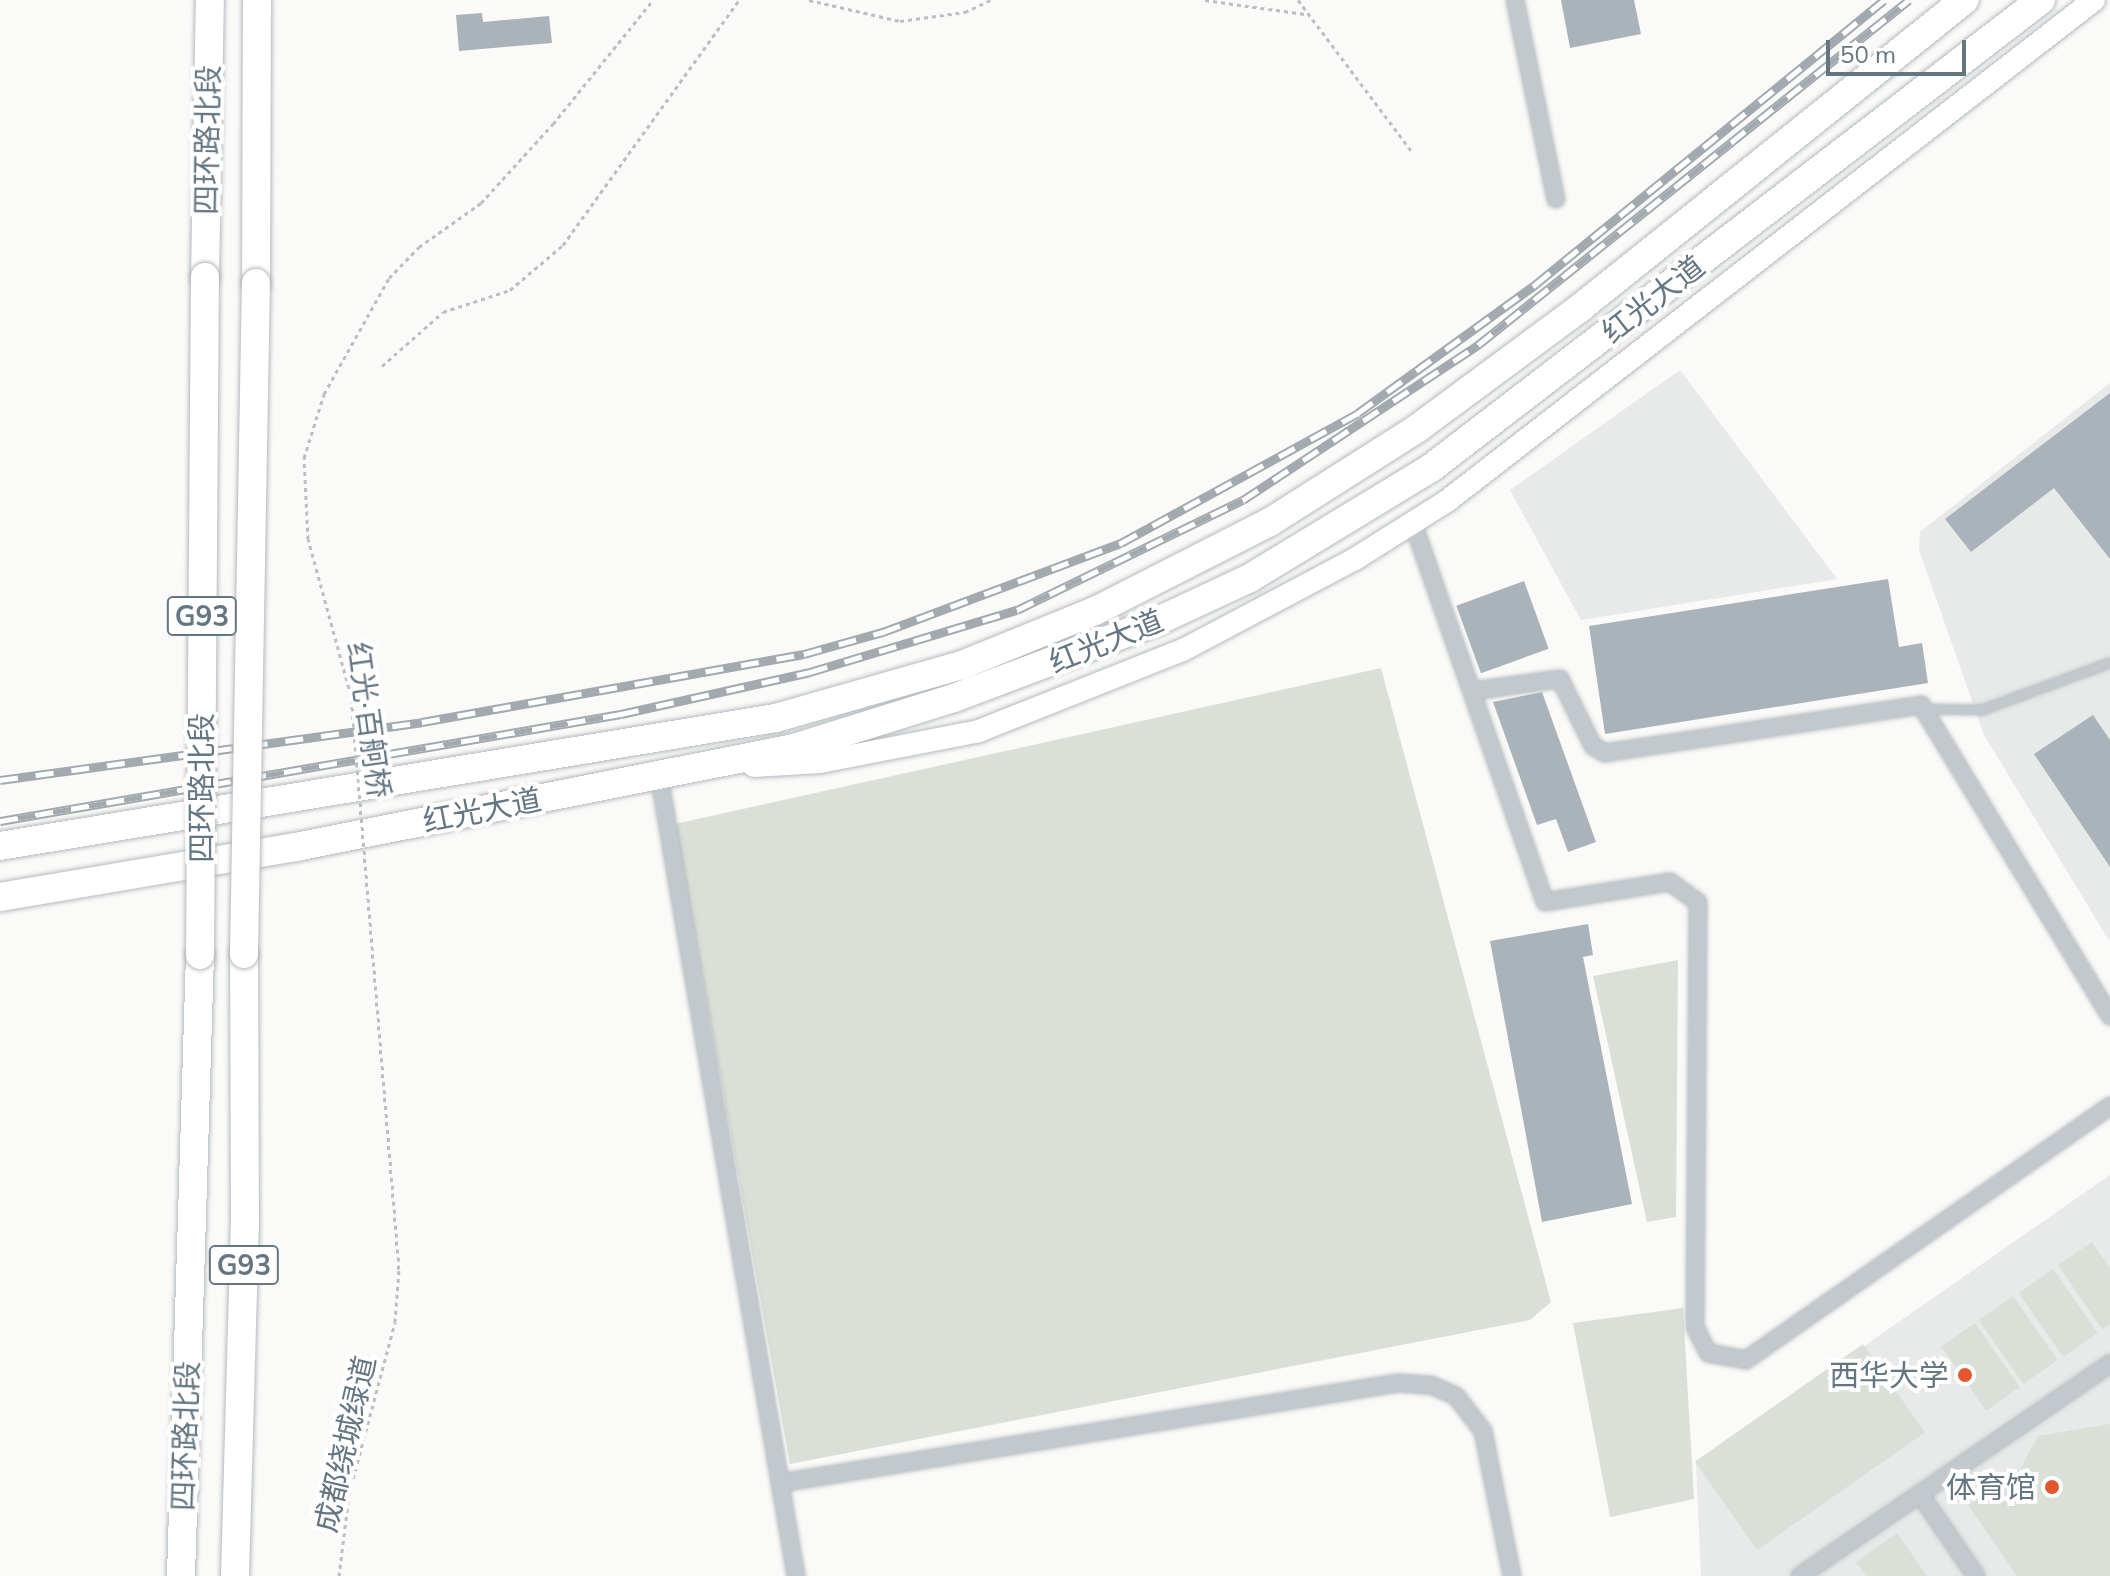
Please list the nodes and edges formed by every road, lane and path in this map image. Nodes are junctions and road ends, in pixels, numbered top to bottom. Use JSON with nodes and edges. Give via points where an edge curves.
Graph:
{"nodes":[{"id":1,"x":210,"y":0,"type":"edge"},
{"id":2,"x":257,"y":0,"type":"edge"},
{"id":3,"x":653,"y":0,"type":"edge"},
{"id":4,"x":739,"y":0,"type":"edge"},
{"id":5,"x":809,"y":0,"type":"edge"},
{"id":6,"x":991,"y":0,"type":"edge"},
{"id":7,"x":1205,"y":0,"type":"edge"},
{"id":8,"x":1298,"y":0,"type":"edge"},
{"id":9,"x":1515,"y":0,"type":"edge"},
{"id":10,"x":1965,"y":0,"type":"edge"},
{"id":11,"x":2041,"y":0,"type":"edge"},
{"id":12,"x":2094,"y":0,"type":"edge"},
{"id":13,"x":1305,"y":14,"type":"junction"},
{"id":14,"x":1412,"y":152,"type":"dead end"},
{"id":15,"x":1556,"y":199,"type":"dead end"},
{"id":16,"x":382,"y":366,"type":"dead end"},
{"id":17,"x":1413,"y":523,"type":"junction"},
{"id":18,"x":2110,"y":663,"type":"edge"},
{"id":19,"x":1472,"y":691,"type":"junction"},
{"id":20,"x":1926,"y":709,"type":"junction"},
{"id":21,"x":670,"y":773,"type":"junction"},
{"id":22,"x":0,"y":846,"type":"edge"},
{"id":23,"x":0,"y":897,"type":"edge"},
{"id":24,"x":2110,"y":1016,"type":"edge"},
{"id":25,"x":2110,"y":1106,"type":"edge"},
{"id":26,"x":395,"y":1322,"type":"joint"},
{"id":27,"x":2110,"y":1364,"type":"edge"},
{"id":28,"x":780,"y":1483,"type":"junction"},
{"id":29,"x":1920,"y":1494,"type":"junction"},
{"id":30,"x":181,"y":1576,"type":"edge"},
{"id":31,"x":235,"y":1576,"type":"edge"},
{"id":32,"x":339,"y":1576,"type":"edge"},
{"id":33,"x":796,"y":1576,"type":"edge"},
{"id":34,"x":1512,"y":1576,"type":"edge"},
{"id":35,"x":1800,"y":1576,"type":"edge"},
{"id":36,"x":1976,"y":1576,"type":"edge"}],
"edges":[{"from":1,"to":30,"type":"highway","name":"四环路北段","number":"G93","bridge":true,"via":[[200,955]]},
{"from":2,"to":31,"type":"highway","name":"四环路北段","number":"G93","bridge":true,"via":[[245,1227]]},
{"from":3,"to":26,"type":"path","name":"红光·百舸桥","bridge":true,"via":[[481,203],[419,247],[389,278],[324,394],[304,458],[308,539],[351,696],[399,1269]]},
{"from":4,"to":16,"type":"path","via":[[563,245],[510,290],[443,312]]},
{"from":5,"to":6,"type":"path","via":[[900,21],[965,12]]},
{"from":7,"to":13,"type":"path"},
{"from":8,"to":13,"type":"path"},
{"from":9,"to":15,"type":"street"},
{"from":10,"to":22,"type":"highway","name":"红光大道","via":[[1580,308],[1418,428],[1270,522],[1095,611],[962,665],[776,718]]},
{"from":11,"to":21,"type":"highway","name":"红光大道","via":[[1431,468],[1250,578],[1090,649],[954,698],[794,748]]},
{"from":12,"to":17,"type":"main road","via":[[1698,310]]},
{"from":13,"to":14,"type":"path","via":[[1374,95]]},
{"from":17,"to":19,"type":"street"},
{"from":17,"to":21,"type":"main road","via":[[1249,618],[979,731],[820,762]]},
{"from":18,"to":20,"type":"lane","via":[[1982,710]]},
{"from":19,"to":20,"type":"street","via":[[1560,679],[1593,746],[1605,753],[1914,704]]},
{"from":19,"to":25,"type":"street","via":[[1545,902],[1670,882],[1698,902],[1695,1327],[1708,1353],[1746,1360]]},
{"from":20,"to":24,"type":"street"},
{"from":21,"to":23,"type":"highway","name":"红光大道"},
{"from":21,"to":28,"type":"street"},
{"from":26,"to":32,"type":"path","name":"成都绕城绿道","via":[[349,1494]]},
{"from":27,"to":29,"type":"street"},
{"from":28,"to":33,"type":"street"},
{"from":28,"to":34,"type":"street","via":[[1399,1383],[1431,1385],[1456,1396],[1483,1431]]},
{"from":29,"to":35,"type":"street"},
{"from":29,"to":36,"type":"street"}]}
